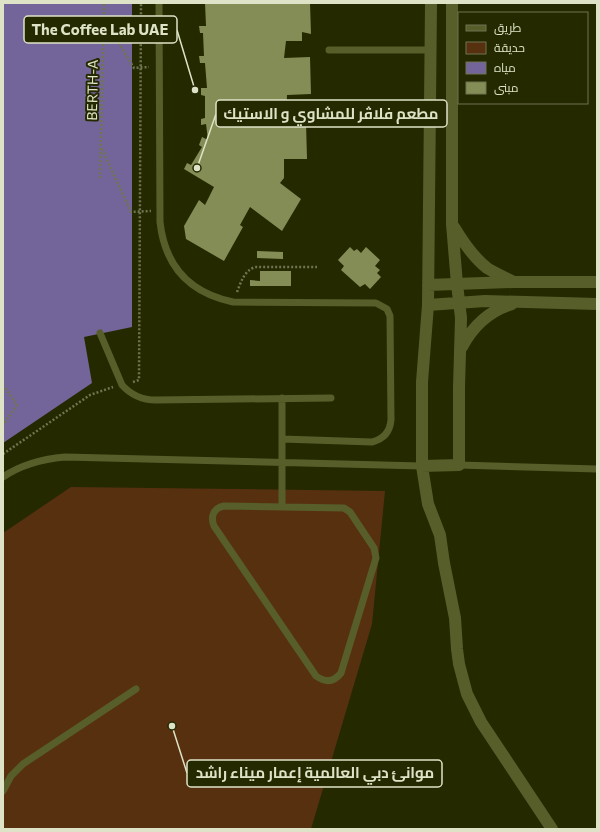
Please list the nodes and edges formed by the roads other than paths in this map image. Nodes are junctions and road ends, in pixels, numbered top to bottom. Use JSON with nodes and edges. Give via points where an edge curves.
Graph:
{"nodes":[{"id":1,"x":159,"y":3,"type":"edge"},
{"id":2,"x":431,"y":3,"type":"edge"},
{"id":3,"x":452,"y":3,"type":"edge"},
{"id":4,"x":329,"y":50,"type":"dead end"},
{"id":5,"x":431,"y":50,"type":"junction"},
{"id":6,"x":452,"y":224,"type":"junction"},
{"id":7,"x":513,"y":282,"type":"junction"},
{"id":8,"x":597,"y":282,"type":"edge"},
{"id":9,"x":456,"y":284,"type":"junction"},
{"id":10,"x":428,"y":285,"type":"junction"},
{"id":11,"x":519,"y":302,"type":"junction"},
{"id":12,"x":460,"y":303,"type":"junction"},
{"id":13,"x":597,"y":304,"type":"edge"},
{"id":14,"x":428,"y":305,"type":"junction"},
{"id":15,"x":100,"y":333,"type":"dead end"},
{"id":16,"x":461,"y":349,"type":"junction"},
{"id":17,"x":282,"y":398,"type":"junction"},
{"id":18,"x":331,"y":398,"type":"dead end"},
{"id":19,"x":282,"y":439,"type":"junction"},
{"id":20,"x":282,"y":462,"type":"junction"},
{"id":21,"x":459,"y":465,"type":"junction"},
{"id":22,"x":422,"y":466,"type":"junction"},
{"id":23,"x":597,"y":469,"type":"edge"},
{"id":24,"x":3,"y":477,"type":"edge"},
{"id":25,"x":282,"y":507,"type":"junction"},
{"id":26,"x":136,"y":689,"type":"dead end"},
{"id":27,"x":3,"y":791,"type":"edge"},
{"id":28,"x":552,"y":829,"type":"edge"}],
"edges":[{"from":1,"to":19,"type":"lane","via":[[160,211],[164,246],[174,267],[200,291],[233,302],[376,303],[384,306],[389,312],[391,420],[386,435],[372,442]]},
{"from":2,"to":5,"type":"street"},
{"from":3,"to":6,"type":"street"},
{"from":4,"to":5,"type":"lane"},
{"from":5,"to":10,"type":"street"},
{"from":6,"to":7,"type":"street","via":[[462,241],[488,268]]},
{"from":6,"to":9,"type":"street"},
{"from":7,"to":8,"type":"street"},
{"from":7,"to":9,"type":"street"},
{"from":9,"to":10,"type":"street"},
{"from":9,"to":12,"type":"street"},
{"from":10,"to":14,"type":"street"},
{"from":11,"to":12,"type":"street"},
{"from":11,"to":13,"type":"street"},
{"from":11,"to":16,"type":"street","via":[[491,313],[478,323]]},
{"from":12,"to":14,"type":"street"},
{"from":12,"to":16,"type":"street"},
{"from":14,"to":22,"type":"street","via":[[422,382]]},
{"from":15,"to":17,"type":"lane","via":[[122,385],[134,395],[148,400]]},
{"from":16,"to":21,"type":"street"},
{"from":17,"to":18,"type":"lane"},
{"from":17,"to":19,"type":"lane"},
{"from":19,"to":20,"type":"lane"},
{"from":20,"to":22,"type":"lane"},
{"from":20,"to":24,"type":"lane","via":[[65,457],[35,462]]},
{"from":20,"to":25,"type":"lane"},
{"from":21,"to":22,"type":"street"},
{"from":21,"to":23,"type":"lane"},
{"from":22,"to":28,"type":"street","via":[[428,504],[440,535],[455,618],[456,649],[467,694],[481,722]]},
{"from":25,"to":25,"type":"lane","via":[[220,507],[212,518],[214,526],[316,676],[322,680],[337,679],[342,673],[376,551],[347,510]]},
{"from":26,"to":27,"type":"lane","via":[[23,764],[11,776]]}]}
